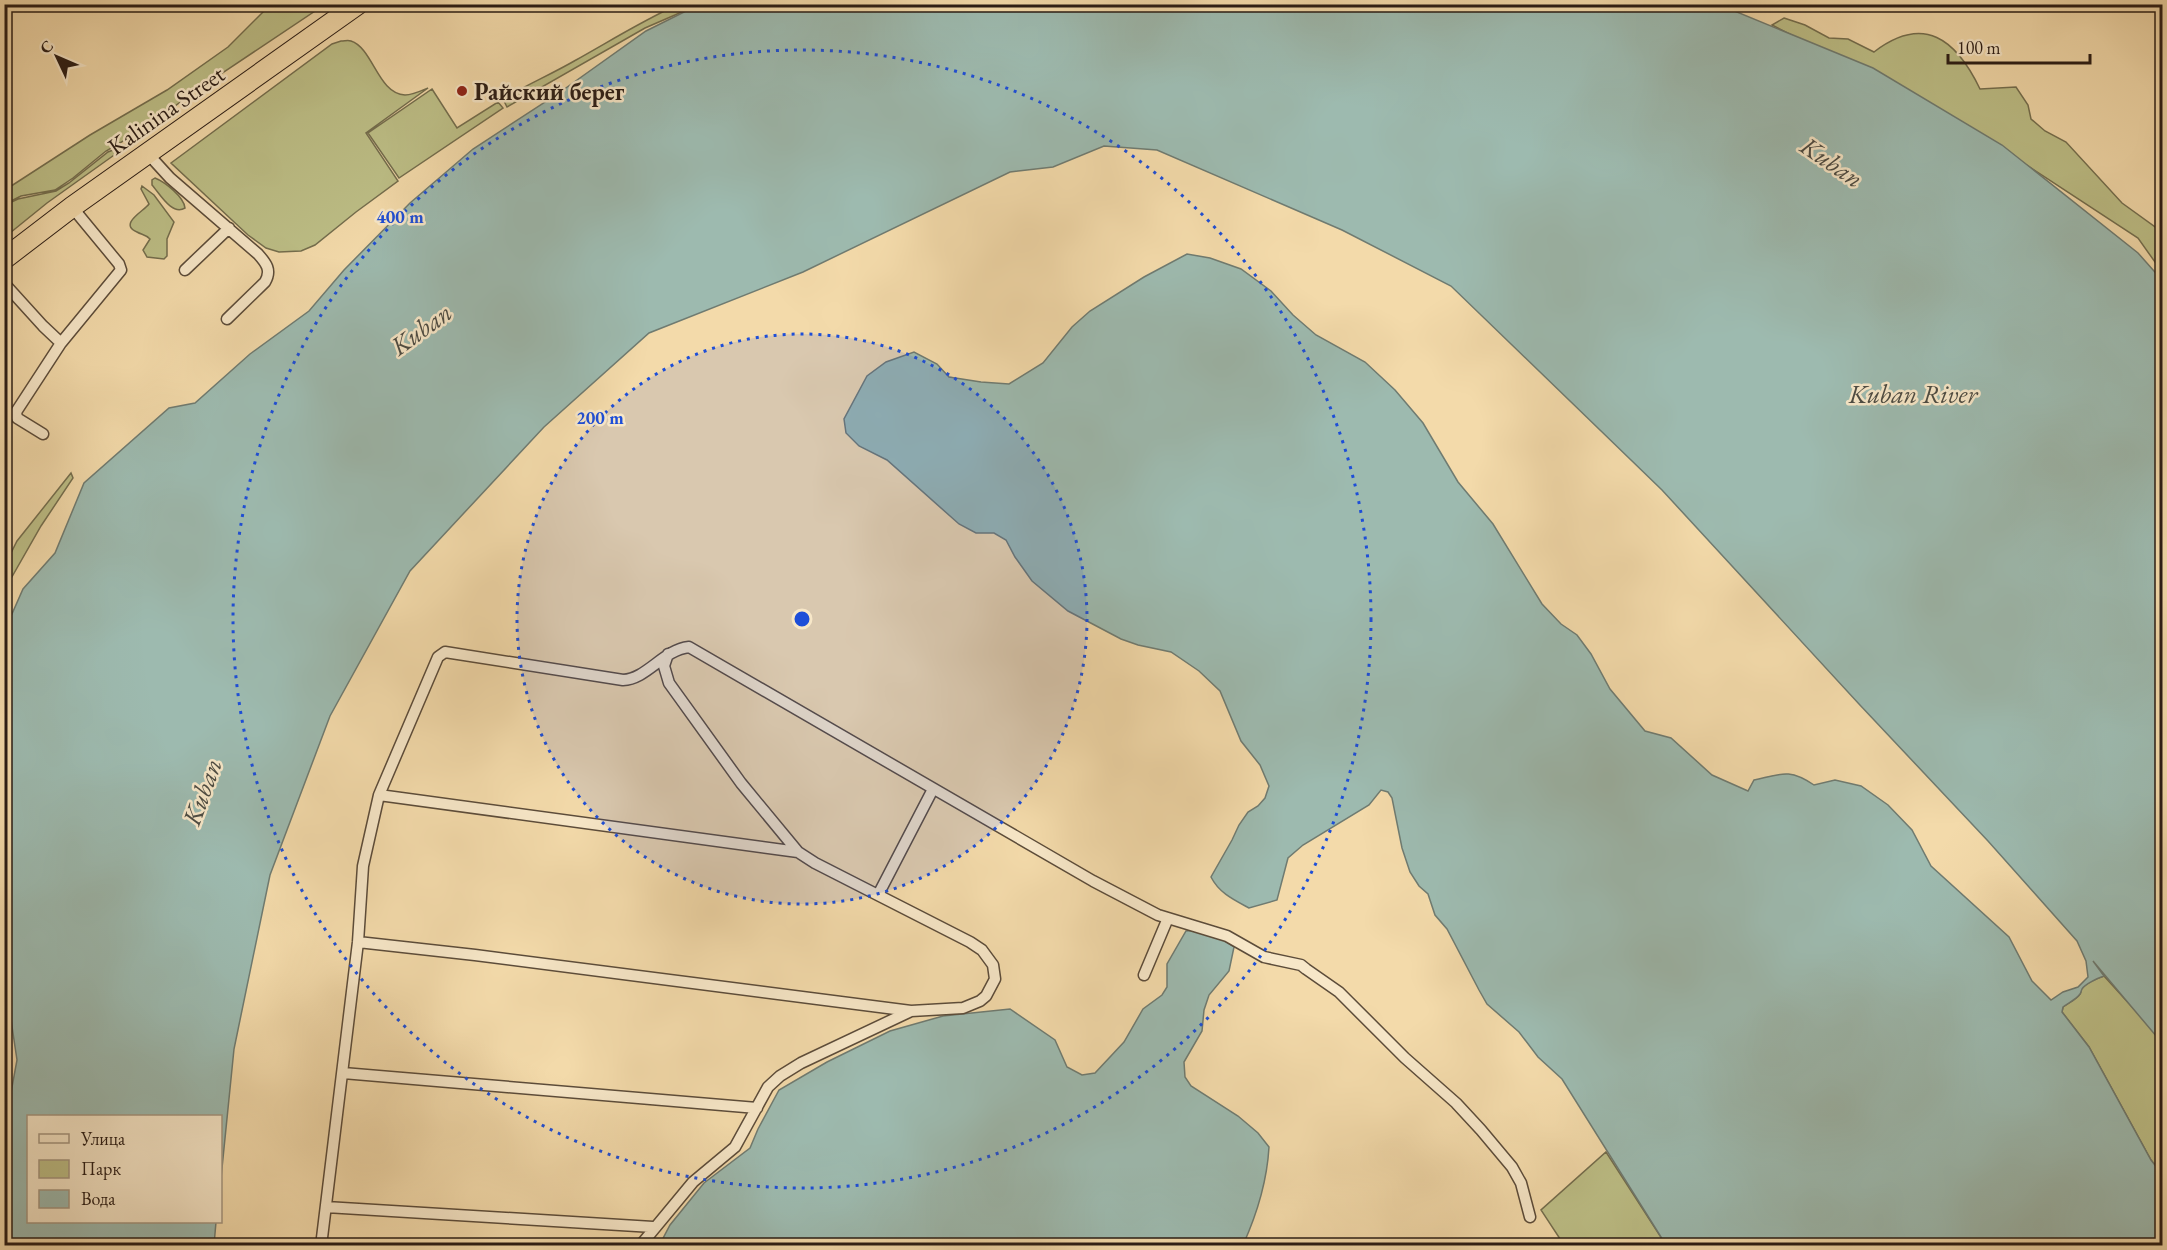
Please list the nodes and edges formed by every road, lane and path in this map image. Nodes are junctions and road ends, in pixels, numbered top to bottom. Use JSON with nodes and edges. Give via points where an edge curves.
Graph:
{"nodes":[{"id":1,"x":339,"y":4,"type":"edge"},
{"id":2,"x":358,"y":4,"type":"edge"},
{"id":3,"x":149,"y":155,"type":"junction"},
{"id":4,"x":72,"y":207,"type":"junction"},
{"id":5,"x":229,"y":228,"type":"junction"},
{"id":6,"x":4,"y":244,"type":"edge"},
{"id":7,"x":4,"y":259,"type":"edge"},
{"id":8,"x":185,"y":270,"type":"dead end"},
{"id":9,"x":4,"y":283,"type":"edge"},
{"id":10,"x":227,"y":319,"type":"dead end"},
{"id":11,"x":61,"y":343,"type":"junction"},
{"id":12,"x":43,"y":434,"type":"dead end"},
{"id":13,"x":668,"y":654,"type":"junction"},
{"id":14,"x":933,"y":789,"type":"junction"},
{"id":15,"x":379,"y":795,"type":"junction"},
{"id":16,"x":798,"y":852,"type":"junction"},
{"id":17,"x":878,"y":896,"type":"junction"},
{"id":18,"x":1168,"y":918,"type":"junction"},
{"id":19,"x":358,"y":942,"type":"junction"},
{"id":20,"x":1144,"y":975,"type":"dead end"},
{"id":21,"x":911,"y":1011,"type":"junction"},
{"id":22,"x":343,"y":1073,"type":"junction"},
{"id":23,"x":757,"y":1108,"type":"junction"},
{"id":24,"x":326,"y":1207,"type":"junction"},
{"id":25,"x":1530,"y":1217,"type":"dead end"},
{"id":26,"x":653,"y":1227,"type":"junction"},
{"id":27,"x":321,"y":1245,"type":"edge"},
{"id":28,"x":640,"y":1245,"type":"edge"}],
"edges":[{"from":1,"to":6,"type":"highway","name":"Kalinina Street"},
{"from":2,"to":3,"type":"highway","name":"Kalinina Street"},
{"from":3,"to":4,"type":"highway","name":"Kalinina Street"},
{"from":3,"to":5,"type":"street"},
{"from":4,"to":7,"type":"highway","name":"Kalinina Street"},
{"from":4,"to":11,"type":"street","via":[[121,270]]},
{"from":5,"to":8,"type":"street"},
{"from":5,"to":10,"type":"street","via":[[258,254],[269,269],[269,276]]},
{"from":9,"to":11,"type":"street"},
{"from":11,"to":12,"type":"street","via":[[16,412],[17,418]]},
{"from":13,"to":14,"type":"street","via":[[689,647]]},
{"from":13,"to":15,"type":"street","via":[[636,676],[623,680],[445,652],[438,657]]},
{"from":13,"to":16,"type":"street","via":[[664,666],[669,683],[741,783]]},
{"from":14,"to":17,"type":"street"},
{"from":14,"to":18,"type":"street","via":[[1093,881]]},
{"from":15,"to":16,"type":"street"},
{"from":15,"to":19,"type":"street","via":[[363,866]]},
{"from":16,"to":17,"type":"street"},
{"from":17,"to":21,"type":"street","via":[[970,942],[993,965],[995,980],[980,1001],[963,1008]]},
{"from":18,"to":20,"type":"street"},
{"from":18,"to":25,"type":"street","via":[[1227,936],[1264,957],[1301,965],[1339,992],[1456,1103],[1512,1167],[1521,1183]]},
{"from":19,"to":21,"type":"street"},
{"from":19,"to":22,"type":"street"},
{"from":21,"to":23,"type":"street","via":[[780,1076],[768,1087]]},
{"from":22,"to":23,"type":"street"},
{"from":22,"to":24,"type":"street"},
{"from":23,"to":26,"type":"street","via":[[735,1147],[693,1182]]},
{"from":24,"to":26,"type":"street"},
{"from":24,"to":27,"type":"street"},
{"from":26,"to":28,"type":"street"}]}
